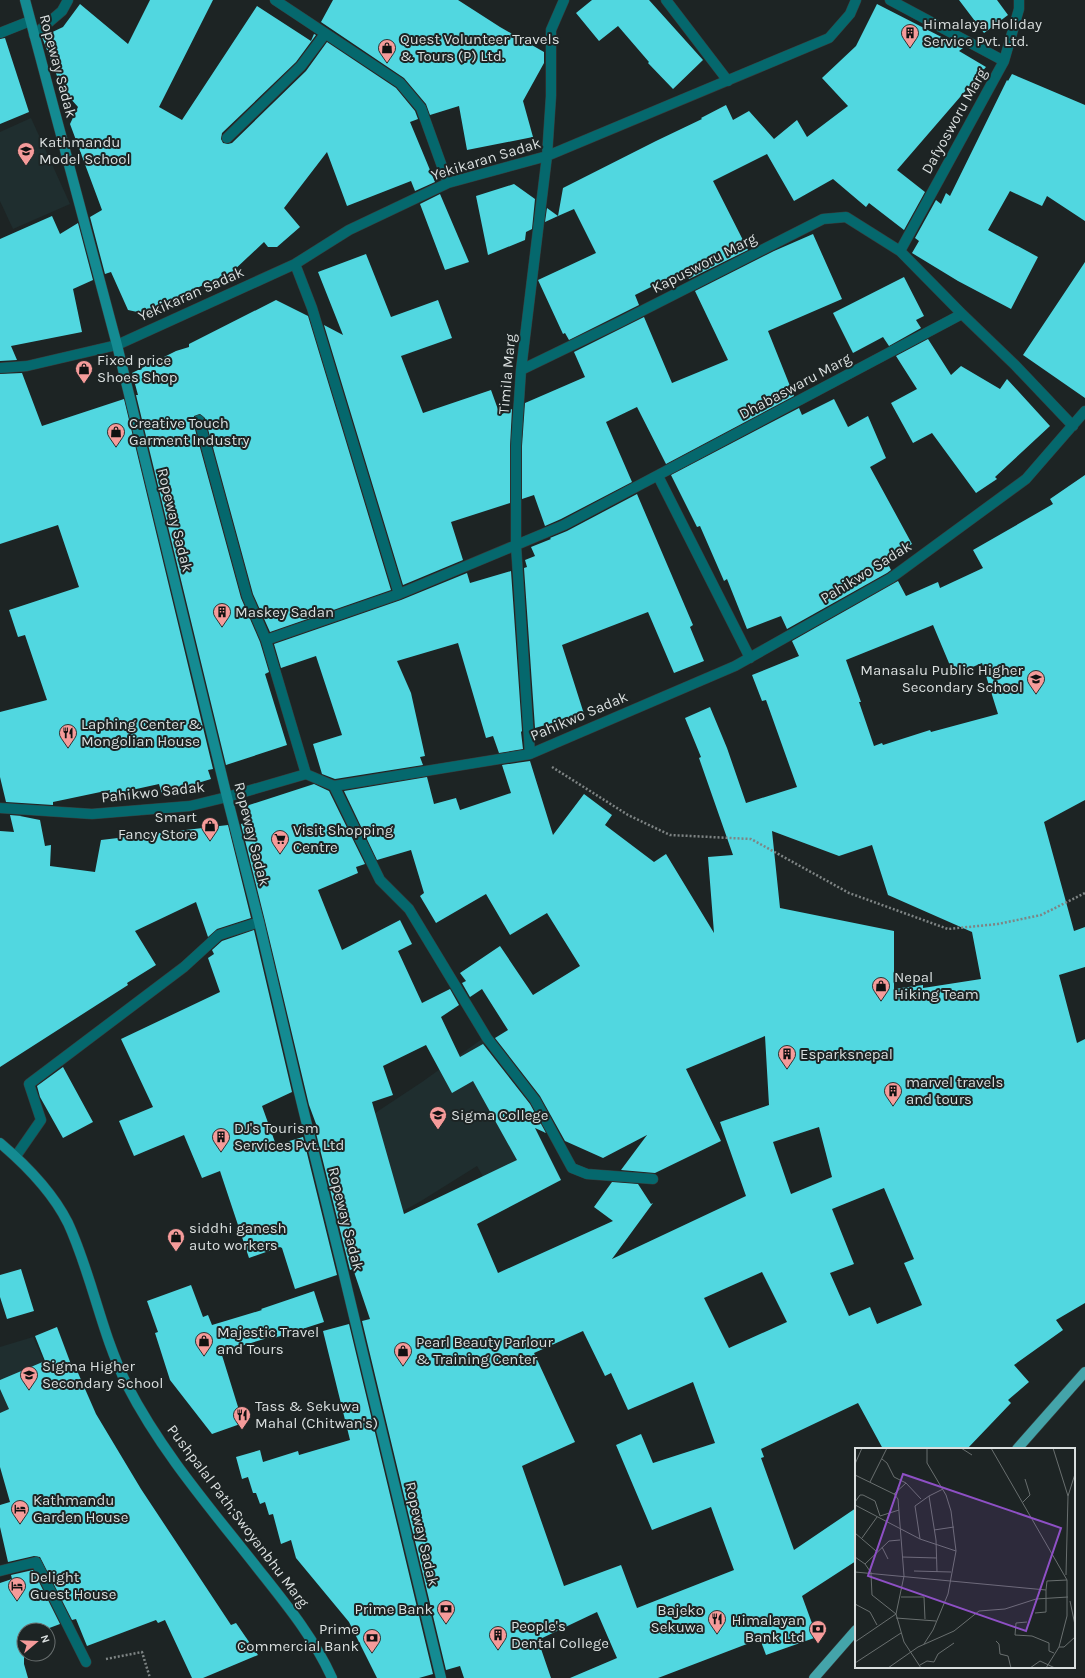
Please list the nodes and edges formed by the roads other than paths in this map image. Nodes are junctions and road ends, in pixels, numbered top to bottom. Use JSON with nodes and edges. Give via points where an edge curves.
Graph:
{"nodes":[{"id":1,"x":25,"y":0,"type":"edge"},
{"id":2,"x":68,"y":0,"type":"edge"},
{"id":3,"x":275,"y":0,"type":"edge"},
{"id":4,"x":564,"y":0,"type":"edge"},
{"id":5,"x":666,"y":0,"type":"edge"},
{"id":6,"x":856,"y":0,"type":"edge"},
{"id":7,"x":890,"y":0,"type":"edge"},
{"id":8,"x":1019,"y":0,"type":"edge"},
{"id":9,"x":30,"y":21,"type":"junction"},
{"id":10,"x":0,"y":33,"type":"edge"},
{"id":11,"x":325,"y":34,"type":"junction"},
{"id":12,"x":34,"y":35,"type":"junction"},
{"id":13,"x":1004,"y":61,"type":"junction"},
{"id":14,"x":728,"y":81,"type":"junction"},
{"id":15,"x":227,"y":138,"type":"dead end"},
{"id":16,"x":548,"y":156,"type":"junction"},
{"id":17,"x":448,"y":183,"type":"junction"},
{"id":18,"x":900,"y":251,"type":"junction"},
{"id":19,"x":295,"y":264,"type":"junction"},
{"id":20,"x":962,"y":314,"type":"junction"},
{"id":21,"x":117,"y":345,"type":"junction"},
{"id":22,"x":0,"y":368,"type":"edge"},
{"id":23,"x":521,"y":370,"type":"junction"},
{"id":24,"x":1085,"y":411,"type":"edge"},
{"id":25,"x":199,"y":420,"type":"dead end"},
{"id":26,"x":1073,"y":426,"type":"junction"},
{"id":27,"x":658,"y":476,"type":"junction"},
{"id":28,"x":516,"y":546,"type":"junction"},
{"id":29,"x":399,"y":594,"type":"junction"},
{"id":30,"x":266,"y":640,"type":"junction"},
{"id":31,"x":750,"y":658,"type":"junction"},
{"id":32,"x":530,"y":754,"type":"junction"},
{"id":33,"x":306,"y":774,"type":"junction"},
{"id":34,"x":334,"y":786,"type":"junction"},
{"id":35,"x":227,"y":797,"type":"junction"},
{"id":36,"x":0,"y":808,"type":"edge"},
{"id":37,"x":259,"y":922,"type":"junction"},
{"id":38,"x":0,"y":1143,"type":"edge"},
{"id":39,"x":16,"y":1156,"type":"junction"},
{"id":40,"x":653,"y":1179,"type":"dead end"},
{"id":41,"x":1085,"y":1372,"type":"edge"},
{"id":42,"x":1018,"y":1448,"type":"edge"},
{"id":43,"x":0,"y":1571,"type":"edge"},
{"id":44,"x":855,"y":1631,"type":"edge"},
{"id":45,"x":86,"y":1662,"type":"road end"},
{"id":46,"x":332,"y":1678,"type":"edge"},
{"id":47,"x":441,"y":1678,"type":"edge"},
{"id":48,"x":814,"y":1678,"type":"edge"}],
"edges":[{"from":1,"to":9,"type":"main road","name":"Ropeway Sadak"},
{"from":2,"to":12,"type":"street","via":[[62,11]]},
{"from":3,"to":11,"type":"street"},
{"from":4,"to":16,"type":"street","name":"Timila Marg","via":[[551,30]]},
{"from":5,"to":14,"type":"street"},
{"from":6,"to":14,"type":"street","name":"Yekikaran Sadak","via":[[850,14],[829,38]]},
{"from":7,"to":13,"type":"street"},
{"from":8,"to":13,"type":"street","name":"Dafyosworu Marg","via":[[1019,9]]},
{"from":9,"to":10,"type":"street"},
{"from":9,"to":12,"type":"main road","name":"Ropeway Sadak"},
{"from":11,"to":15,"type":"street","via":[[301,66]]},
{"from":11,"to":17,"type":"street","via":[[400,83],[421,108]]},
{"from":12,"to":21,"type":"main road","name":"Ropeway Sadak"},
{"from":13,"to":18,"type":"street","name":"Dafyosworu Marg"},
{"from":14,"to":16,"type":"street","name":"Yekikaran Sadak"},
{"from":16,"to":17,"type":"street","name":"Yekikaran Sadak"},
{"from":16,"to":23,"type":"street","name":"Timila Marg"},
{"from":17,"to":19,"type":"street","name":"Yekikaran Sadak","via":[[349,230]]},
{"from":18,"to":20,"type":"street"},
{"from":18,"to":23,"type":"street","name":"Kapusworu Marg","via":[[846,217],[823,219]]},
{"from":19,"to":21,"type":"street","name":"Yekikaran Sadak"},
{"from":19,"to":29,"type":"street","via":[[312,308]]},
{"from":20,"to":26,"type":"street"},
{"from":20,"to":27,"type":"street","name":"Dhabaswaru Marg"},
{"from":21,"to":22,"type":"street","name":"Yekikaran Sadak","via":[[27,366]]},
{"from":21,"to":35,"type":"main road","name":"Ropeway Sadak"},
{"from":23,"to":28,"type":"street","name":"Timila Marg","via":[[516,446]]},
{"from":24,"to":26,"type":"street","name":"Pahikwo Sadak"},
{"from":25,"to":30,"type":"street","via":[[247,596]]},
{"from":26,"to":31,"type":"street","name":"Pahikwo Sadak","via":[[1026,479],[891,578]]},
{"from":27,"to":28,"type":"street","name":"Dhabaswaru Marg","via":[[564,525]]},
{"from":27,"to":31,"type":"street"},
{"from":28,"to":29,"type":"street","name":"Dhabaswaru Marg"},
{"from":28,"to":32,"type":"street","name":"Timila Marg"},
{"from":29,"to":30,"type":"street","name":"Dhabaswaru Marg"},
{"from":30,"to":33,"type":"street"},
{"from":31,"to":32,"type":"street","name":"Pahikwo Sadak"},
{"from":32,"to":34,"type":"street","name":"Pahikwo Sadak"},
{"from":33,"to":34,"type":"street"},
{"from":33,"to":35,"type":"street","name":"Pahikwo Sadak"},
{"from":34,"to":40,"type":"street","via":[[380,880],[410,909],[487,1038],[535,1100],[572,1168],[587,1174]]},
{"from":35,"to":36,"type":"street","name":"Pahikwo Sadak","via":[[190,806],[92,814]]},
{"from":35,"to":37,"type":"main road","name":"Ropeway Sadak"},
{"from":37,"to":39,"type":"street","via":[[219,935],[184,968],[29,1084],[41,1120]]},
{"from":37,"to":47,"type":"main road","name":"Ropeway Sadak"},
{"from":38,"to":39,"type":"main road","name":"Pushpalal Path;Swoyanbhu Marg"},
{"from":39,"to":46,"type":"main road","name":"Pushpalal Path;Swoyanbhu Marg","via":[[50,1194],[67,1221],[82,1256],[112,1351],[138,1407],[174,1462],[299,1620]]},
{"from":41,"to":42,"type":"main road"},
{"from":43,"to":45,"type":"street","via":[[36,1562]]},
{"from":44,"to":48,"type":"main road"}]}
